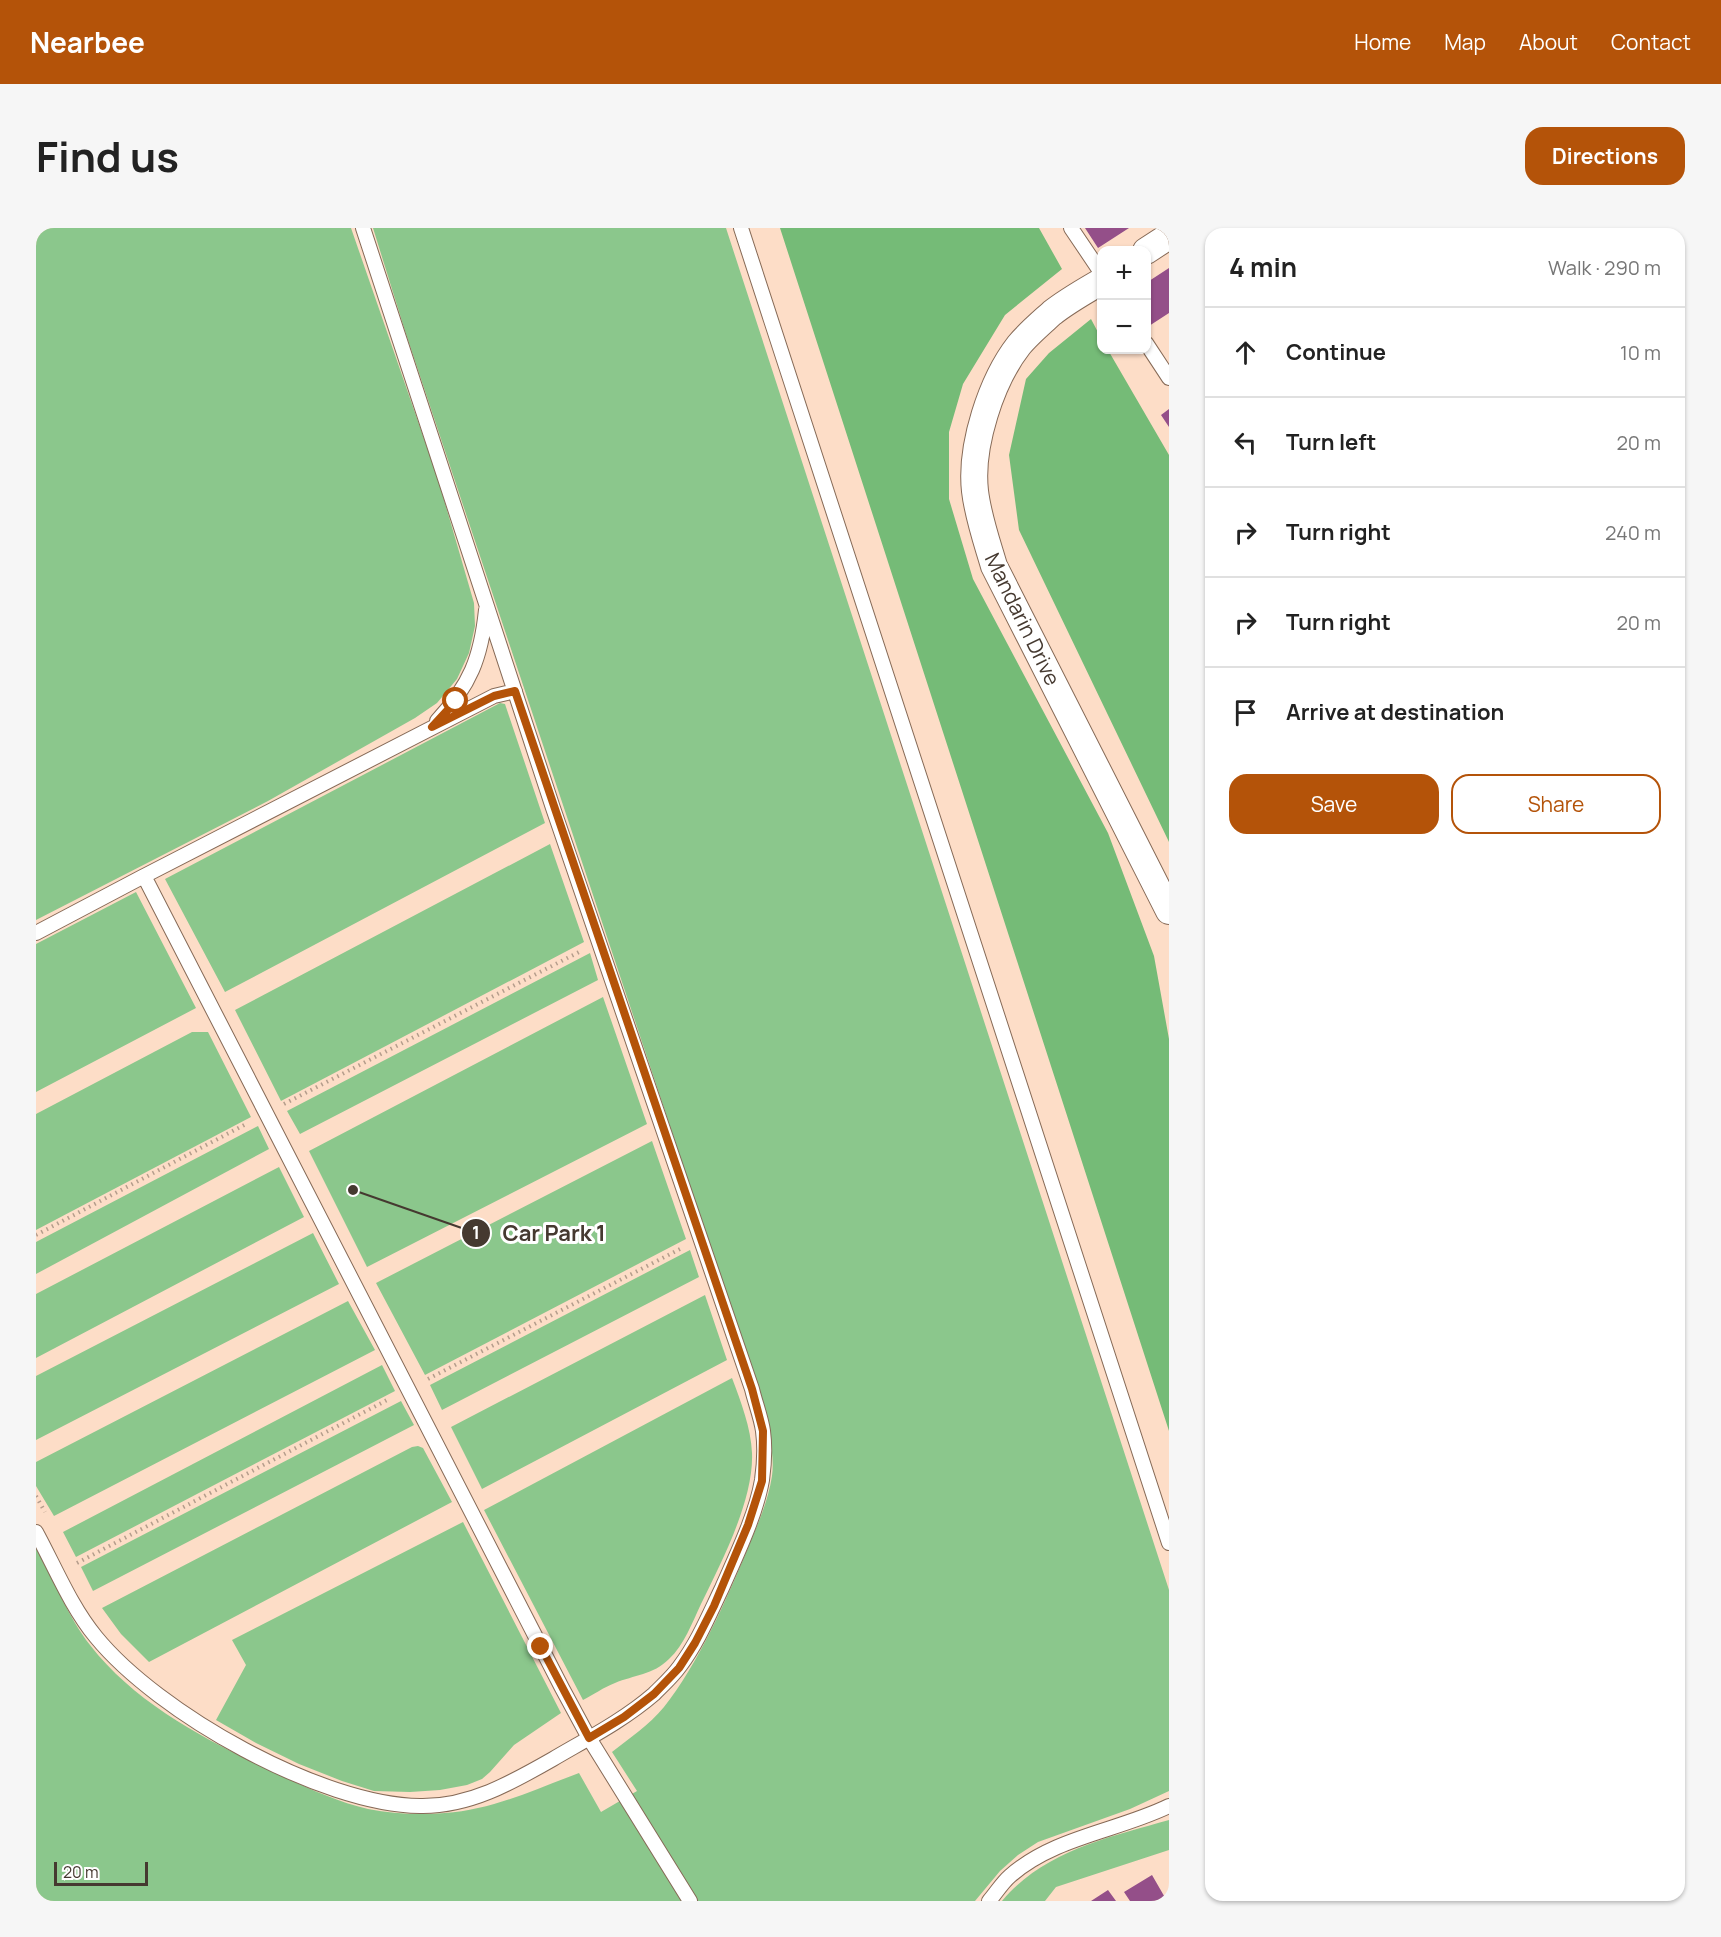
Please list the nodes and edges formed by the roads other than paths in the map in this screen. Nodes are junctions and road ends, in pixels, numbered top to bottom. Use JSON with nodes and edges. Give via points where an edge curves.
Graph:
{"nodes":[{"id":1,"x":363,"y":228,"type":"edge"},
{"id":2,"x":741,"y":228,"type":"edge"},
{"id":3,"x":1071,"y":228,"type":"edge"},
{"id":4,"x":1169,"y":236,"type":"edge"},
{"id":5,"x":1151,"y":248,"type":"edge"},
{"id":6,"x":1097,"y":268,"type":"edge"},
{"id":7,"x":1097,"y":284,"type":"edge"},
{"id":8,"x":1151,"y":351,"type":"edge"},
{"id":9,"x":1169,"y":378,"type":"edge"},
{"id":10,"x":487,"y":605,"type":"junction"},
{"id":11,"x":515,"y":691,"type":"junction"},
{"id":12,"x":432,"y":727,"type":"junction"},
{"id":13,"x":144,"y":876,"type":"junction"},
{"id":14,"x":1169,"y":911,"type":"edge"},
{"id":15,"x":36,"y":933,"type":"edge"},
{"id":16,"x":36,"y":1532,"type":"edge"},
{"id":17,"x":1169,"y":1543,"type":"edge"},
{"id":18,"x":589,"y":1738,"type":"junction"},
{"id":19,"x":1169,"y":1806,"type":"edge"},
{"id":20,"x":690,"y":1901,"type":"edge"},
{"id":21,"x":989,"y":1901,"type":"edge"}],
"edges":[{"from":1,"to":10,"type":"lane"},
{"from":2,"to":17,"type":"lane"},
{"from":3,"to":6,"type":"lane"},
{"from":4,"to":5,"type":"street"},
{"from":7,"to":14,"type":"street","name":"Mandarin Drive","via":[[1053,312],[1020,345],[1001,374],[975,458],[975,491],[994,566]]},
{"from":8,"to":9,"type":"lane"},
{"from":10,"to":11,"type":"lane"},
{"from":10,"to":12,"type":"lane","via":[[484,631],[468,681]]},
{"from":11,"to":12,"type":"lane","via":[[494,696]]},
{"from":11,"to":18,"type":"lane","via":[[763,1431],[762,1481],[748,1525],[695,1643],[679,1668],[654,1694]]},
{"from":12,"to":13,"type":"lane"},
{"from":13,"to":15,"type":"lane"},
{"from":13,"to":18,"type":"lane"},
{"from":16,"to":18,"type":"lane","via":[[80,1615],[114,1657],[186,1716],[313,1781],[391,1804],[464,1802],[505,1785]]},
{"from":18,"to":20,"type":"lane"},
{"from":19,"to":21,"type":"lane","via":[[1043,1855],[1009,1877]]}]}
